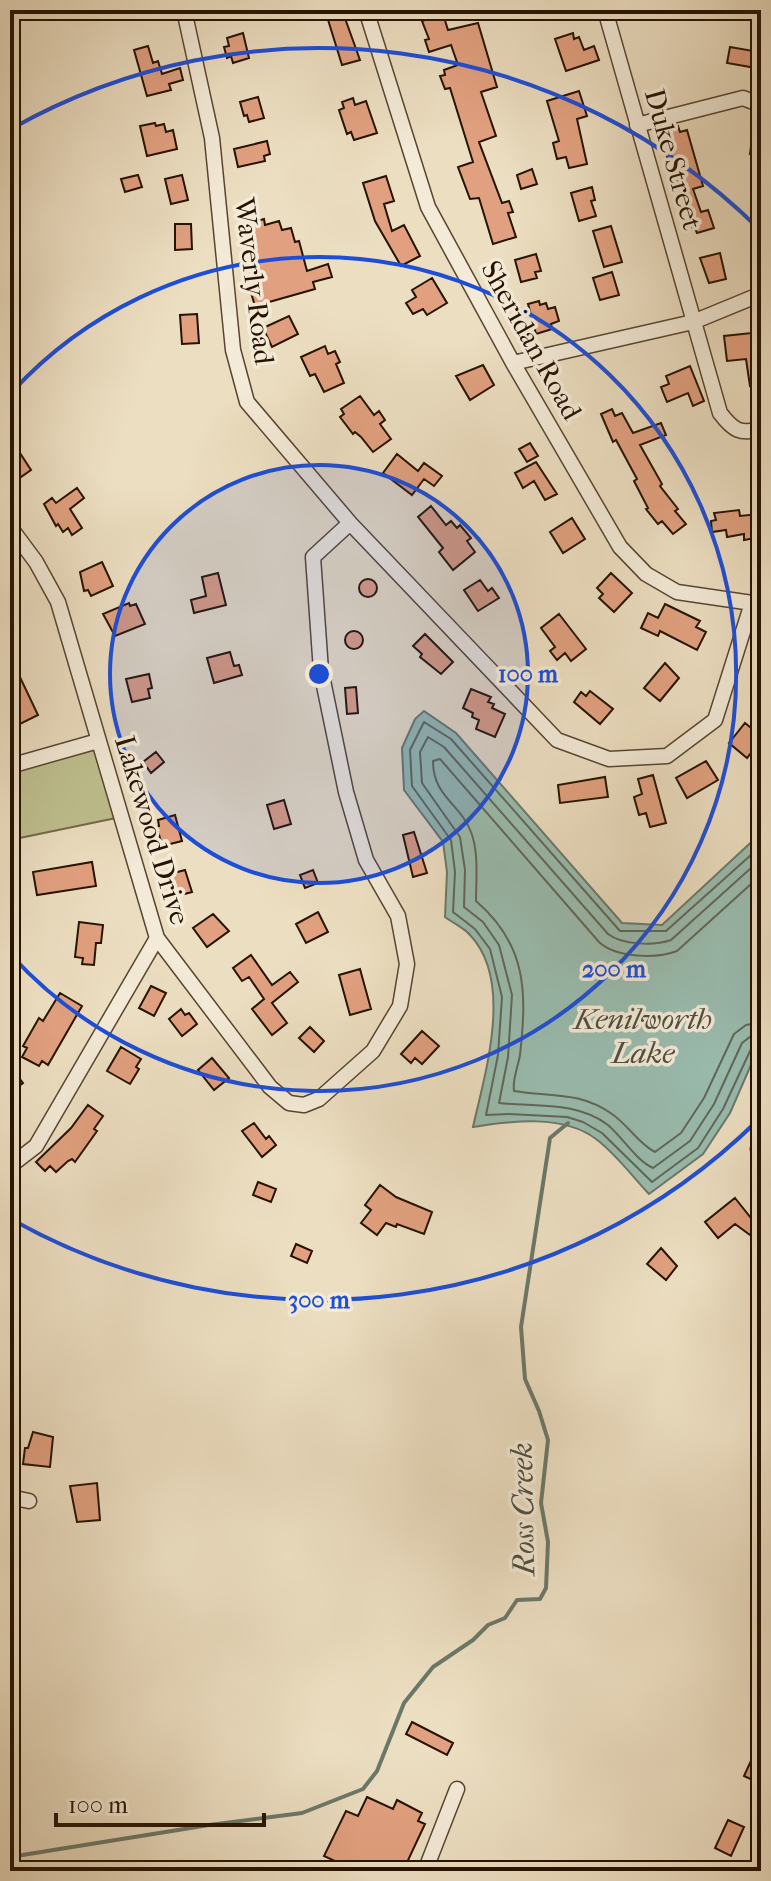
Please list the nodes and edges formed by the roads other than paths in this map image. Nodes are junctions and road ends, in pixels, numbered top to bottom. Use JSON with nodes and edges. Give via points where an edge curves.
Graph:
{"nodes":[{"id":1,"x":184,"y":10,"type":"edge"},
{"id":2,"x":366,"y":10,"type":"edge"},
{"id":3,"x":605,"y":10,"type":"edge"},
{"id":4,"x":761,"y":105,"type":"edge"},
{"id":5,"x":637,"y":125,"type":"junction"},
{"id":6,"x":761,"y":294,"type":"edge"},
{"id":7,"x":693,"y":322,"type":"junction"},
{"id":8,"x":513,"y":363,"type":"junction"},
{"id":9,"x":761,"y":429,"type":"edge"},
{"id":10,"x":350,"y":523,"type":"junction"},
{"id":11,"x":10,"y":527,"type":"edge"},
{"id":12,"x":757,"y":599,"type":"edge"},
{"id":13,"x":98,"y":741,"type":"junction"},
{"id":14,"x":10,"y":766,"type":"edge"},
{"id":15,"x":157,"y":938,"type":"junction"},
{"id":16,"x":761,"y":1138,"type":"edge"},
{"id":17,"x":761,"y":1156,"type":"edge"},
{"id":18,"x":10,"y":1166,"type":"edge"},
{"id":19,"x":10,"y":1497,"type":"edge"},
{"id":20,"x":29,"y":1501,"type":"dead end"},
{"id":21,"x":457,"y":1789,"type":"dead end"},
{"id":22,"x":425,"y":1871,"type":"edge"}],
"edges":[{"from":1,"to":10,"type":"street","name":"Waverly Road","via":[[212,138],[233,350],[247,402]]},
{"from":2,"to":8,"type":"street","name":"Sheridan Road","via":[[428,207]]},
{"from":3,"to":5,"type":"street","name":"Duke Street"},
{"from":4,"to":5,"type":"street","via":[[743,98]]},
{"from":5,"to":7,"type":"street","name":"Duke Street"},
{"from":6,"to":7,"type":"street"},
{"from":7,"to":8,"type":"street"},
{"from":7,"to":9,"type":"street","name":"Duke Street","via":[[720,413],[746,433]]},
{"from":8,"to":12,"type":"street","name":"Sheridan Road","via":[[620,547],[646,574],[677,592]]},
{"from":10,"to":12,"type":"street","via":[[557,740],[609,759],[667,756],[715,720]]},
{"from":10,"to":15,"type":"street","name":"Lakewood Drive","via":[[313,557],[321,671],[366,860],[398,916],[407,964],[400,1006],[373,1051],[319,1099],[289,1103],[270,1087]]},
{"from":11,"to":13,"type":"street","name":"Lakewood Drive","via":[[58,602]]},
{"from":13,"to":14,"type":"street"},
{"from":13,"to":15,"type":"street","name":"Lakewood Drive"},
{"from":15,"to":18,"type":"street","via":[[36,1146]]},
{"from":16,"to":17,"type":"street"},
{"from":19,"to":20,"type":"street"},
{"from":21,"to":22,"type":"street"}]}
